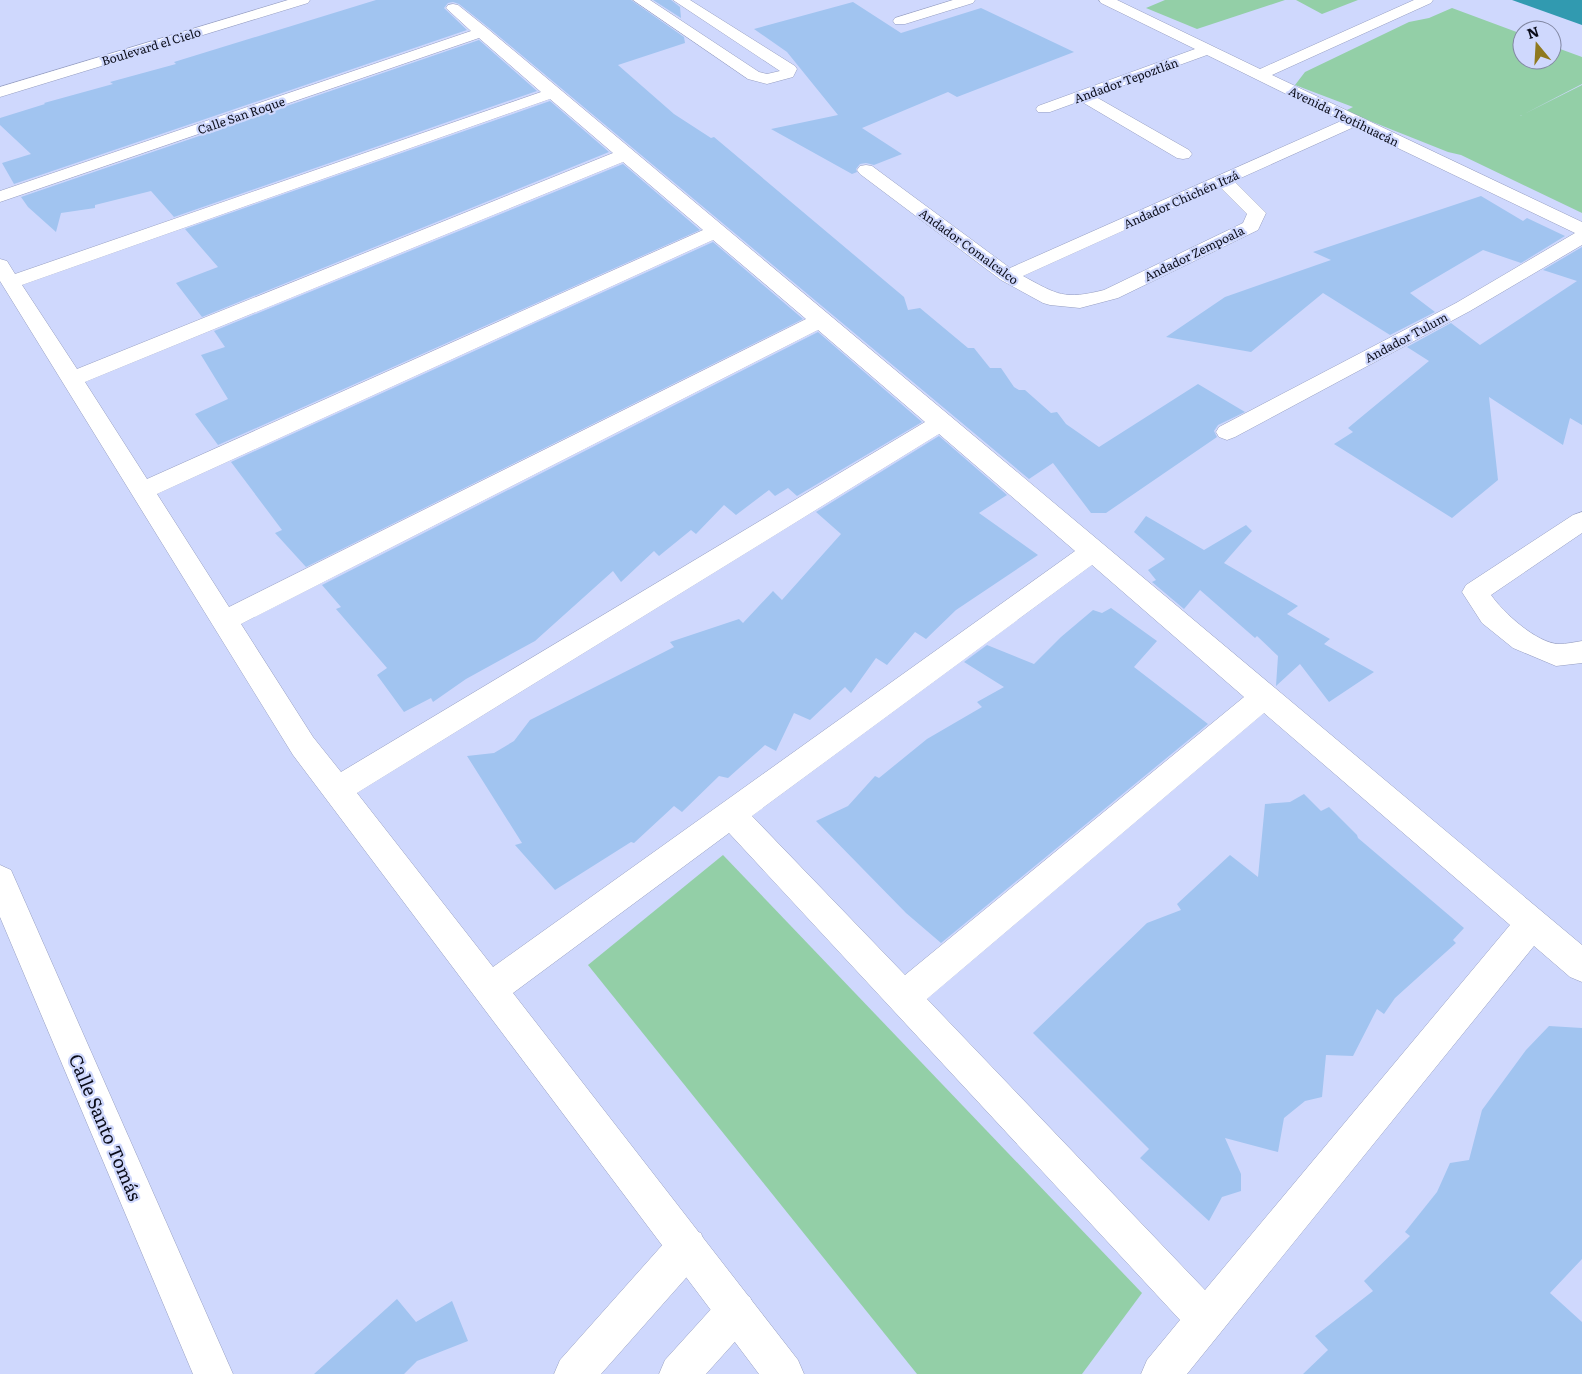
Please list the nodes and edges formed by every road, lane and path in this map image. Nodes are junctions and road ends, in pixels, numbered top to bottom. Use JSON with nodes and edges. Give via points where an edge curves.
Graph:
{"nodes":[{"id":1,"x":303,"y":0,"type":"edge"},
{"id":2,"x":640,"y":0,"type":"edge"},
{"id":3,"x":680,"y":0,"type":"edge"},
{"id":4,"x":968,"y":0,"type":"edge"},
{"id":5,"x":1106,"y":0,"type":"edge"},
{"id":6,"x":1426,"y":0,"type":"edge"},
{"id":7,"x":453,"y":8,"type":"dead end"},
{"id":8,"x":900,"y":22,"type":"dead end"},
{"id":9,"x":482,"y":32,"type":"junction"},
{"id":10,"x":1208,"y":50,"type":"junction"},
{"id":11,"x":1259,"y":75,"type":"junction"},
{"id":12,"x":0,"y":92,"type":"edge"},
{"id":13,"x":553,"y":93,"type":"junction"},
{"id":14,"x":1083,"y":96,"type":"junction"},
{"id":15,"x":1044,"y":109,"type":"dead end"},
{"id":16,"x":1354,"y":121,"type":"junction"},
{"id":17,"x":626,"y":154,"type":"junction"},
{"id":18,"x":1183,"y":154,"type":"dead end"},
{"id":19,"x":866,"y":170,"type":"dead end"},
{"id":20,"x":1224,"y":180,"type":"junction"},
{"id":21,"x":0,"y":197,"type":"edge"},
{"id":22,"x":1582,"y":229,"type":"edge"},
{"id":23,"x":717,"y":231,"type":"junction"},
{"id":24,"x":1582,"y":238,"type":"edge"},
{"id":25,"x":6,"y":274,"type":"edge"},
{"id":26,"x":1008,"y":276,"type":"junction"},
{"id":27,"x":1080,"y":302,"type":"joint"},
{"id":28,"x":821,"y":320,"type":"junction"},
{"id":29,"x":72,"y":379,"type":"junction"},
{"id":30,"x":942,"y":422,"type":"junction"},
{"id":31,"x":1227,"y":432,"type":"dead end"},
{"id":32,"x":142,"y":490,"type":"junction"},
{"id":33,"x":1582,"y":521,"type":"edge"},
{"id":34,"x":1093,"y":551,"type":"junction"},
{"id":35,"x":224,"y":620,"type":"junction"},
{"id":36,"x":1582,"y":652,"type":"edge"},
{"id":37,"x":1265,"y":696,"type":"junction"},
{"id":38,"x":337,"y":790,"type":"junction"},
{"id":39,"x":730,"y":814,"type":"junction"},
{"id":40,"x":0,"y":880,"type":"edge"},
{"id":41,"x":1532,"y":923,"type":"junction"},
{"id":42,"x":1582,"y":966,"type":"edge"},
{"id":43,"x":489,"y":990,"type":"junction"},
{"id":44,"x":903,"y":998,"type":"junction"},
{"id":45,"x":687,"y":1247,"type":"junction"},
{"id":46,"x":736,"y":1311,"type":"junction"},
{"id":47,"x":1206,"y":1319,"type":"junction"},
{"id":48,"x":213,"y":1374,"type":"edge"},
{"id":49,"x":574,"y":1374,"type":"edge"},
{"id":50,"x":679,"y":1374,"type":"edge"},
{"id":51,"x":784,"y":1374,"type":"edge"},
{"id":52,"x":1161,"y":1374,"type":"edge"}],
"edges":[{"from":1,"to":12,"type":"street","name":"Boulevard el Cielo"},
{"from":2,"to":3,"type":"street","via":[[754,76],[767,79],[787,74],[789,69]]},
{"from":4,"to":8,"type":"street"},
{"from":5,"to":10,"type":"street","name":"Avenida Teotihuacán"},
{"from":6,"to":11,"type":"street"},
{"from":7,"to":9,"type":"street"},
{"from":9,"to":13,"type":"street"},
{"from":9,"to":21,"type":"street","name":"Calle San Roque"},
{"from":10,"to":11,"type":"street","name":"Avenida Teotihuacán"},
{"from":10,"to":14,"type":"street","name":"Andador Tepoztlán"},
{"from":11,"to":16,"type":"street","name":"Avenida Teotihuacán"},
{"from":13,"to":17,"type":"street"},
{"from":13,"to":25,"type":"street"},
{"from":14,"to":15,"type":"street","name":"Andador Tepoztlán"},
{"from":14,"to":18,"type":"street"},
{"from":16,"to":20,"type":"street","name":"Andador Chichén Itzá"},
{"from":16,"to":22,"type":"street","name":"Avenida Teotihuacán"},
{"from":17,"to":23,"type":"street"},
{"from":17,"to":29,"type":"street"},
{"from":19,"to":26,"type":"street","name":"Andador Comalcalco"},
{"from":20,"to":26,"type":"street","name":"Andador Chichén Itzá"},
{"from":20,"to":27,"type":"street","name":"Andador Zempoala","via":[[1257,213],[1251,226],[1111,294]]},
{"from":23,"to":28,"type":"street"},
{"from":23,"to":32,"type":"street"},
{"from":24,"to":31,"type":"street","name":"Andador Tulum","via":[[1463,307]]},
{"from":25,"to":29,"type":"street"},
{"from":26,"to":27,"type":"street","name":"Andador Comalcalco","via":[[1050,300]]},
{"from":28,"to":30,"type":"street"},
{"from":28,"to":35,"type":"street"},
{"from":29,"to":32,"type":"street"},
{"from":30,"to":34,"type":"street"},
{"from":30,"to":38,"type":"street"},
{"from":32,"to":35,"type":"street"},
{"from":33,"to":36,"type":"street","via":[[1475,592],[1491,616],[1522,641],[1556,655]]},
{"from":34,"to":37,"type":"street"},
{"from":34,"to":39,"type":"street"},
{"from":35,"to":38,"type":"street","via":[[303,746]]},
{"from":37,"to":41,"type":"street"},
{"from":37,"to":44,"type":"street"},
{"from":38,"to":43,"type":"street"},
{"from":39,"to":43,"type":"street"},
{"from":39,"to":44,"type":"street"},
{"from":40,"to":48,"type":"street","name":"Calle Santo Tomás"},
{"from":41,"to":42,"type":"street"},
{"from":41,"to":47,"type":"street"},
{"from":43,"to":45,"type":"street"},
{"from":44,"to":47,"type":"street"},
{"from":45,"to":46,"type":"street"},
{"from":45,"to":49,"type":"street"},
{"from":46,"to":50,"type":"street"},
{"from":46,"to":51,"type":"street"},
{"from":47,"to":52,"type":"street"}]}
